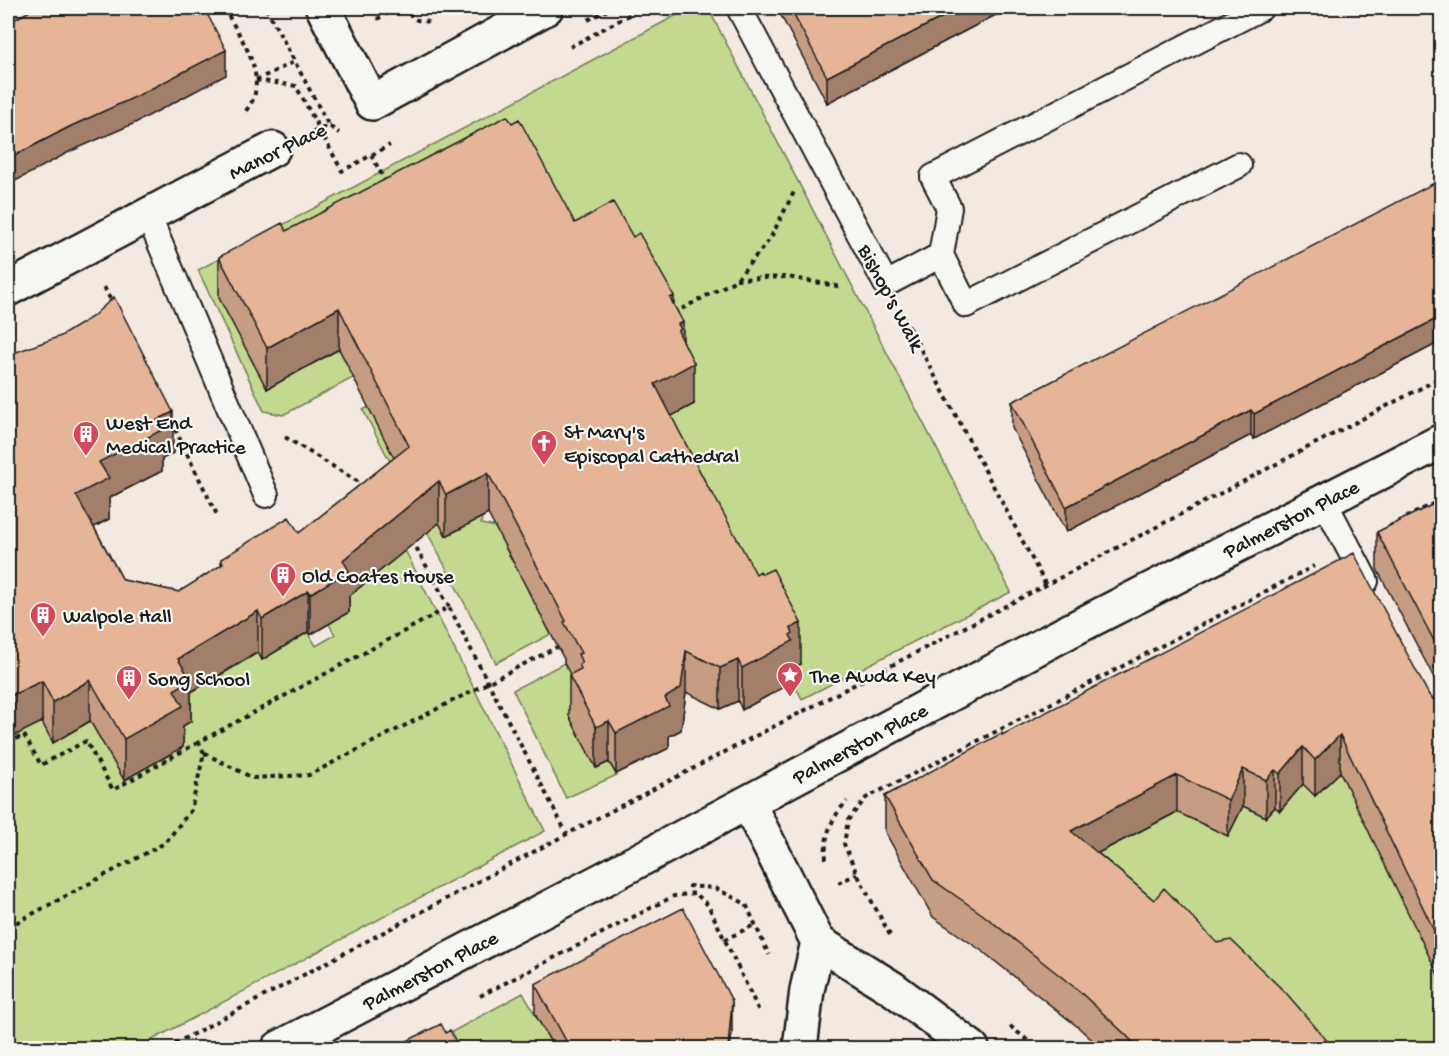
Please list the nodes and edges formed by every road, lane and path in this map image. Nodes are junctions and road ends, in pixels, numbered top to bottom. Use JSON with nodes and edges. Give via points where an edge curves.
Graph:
{"nodes":[{"id":1,"x":224,"y":8,"type":"edge"},
{"id":2,"x":266,"y":8,"type":"edge"},
{"id":3,"x":323,"y":8,"type":"edge"},
{"id":4,"x":546,"y":8,"type":"edge"},
{"id":5,"x":739,"y":8,"type":"edge"},
{"id":6,"x":1261,"y":8,"type":"edge"},
{"id":7,"x":256,"y":80,"type":"junction"},
{"id":8,"x":372,"y":103,"type":"junction"},
{"id":9,"x":243,"y":117,"type":"dead end"},
{"id":10,"x":329,"y":126,"type":"junction"},
{"id":11,"x":320,"y":129,"type":"junction"},
{"id":12,"x":809,"y":139,"type":"junction"},
{"id":13,"x":273,"y":149,"type":"joint"},
{"id":14,"x":371,"y":155,"type":"dead end"},
{"id":15,"x":1239,"y":165,"type":"dead end"},
{"id":16,"x":342,"y":171,"type":"dead end"},
{"id":17,"x":391,"y":191,"type":"edge"},
{"id":18,"x":148,"y":215,"type":"junction"},
{"id":19,"x":85,"y":249,"type":"junction"},
{"id":20,"x":940,"y":255,"type":"junction"},
{"id":21,"x":736,"y":279,"type":"junction"},
{"id":22,"x":886,"y":284,"type":"junction"},
{"id":23,"x":8,"y":289,"type":"edge"},
{"id":24,"x":847,"y":289,"type":"dead end"},
{"id":25,"x":117,"y":312,"type":"edge"},
{"id":26,"x":670,"y":315,"type":"edge"},
{"id":27,"x":1442,"y":377,"type":"edge"},
{"id":28,"x":170,"y":419,"type":"edge"},
{"id":29,"x":283,"y":436,"type":"dead end"},
{"id":30,"x":1442,"y":441,"type":"edge"},
{"id":31,"x":372,"y":490,"type":"edge"},
{"id":32,"x":266,"y":495,"type":"dead end"},
{"id":33,"x":1442,"y":499,"type":"edge"},
{"id":34,"x":1324,"y":501,"type":"junction"},
{"id":35,"x":217,"y":514,"type":"dead end"},
{"id":36,"x":409,"y":534,"type":"edge"},
{"id":37,"x":1348,"y":548,"type":"junction"},
{"id":38,"x":1046,"y":585,"type":"junction"},
{"id":39,"x":1377,"y":603,"type":"edge"},
{"id":40,"x":449,"y":608,"type":"junction"},
{"id":41,"x":557,"y":647,"type":"dead end"},
{"id":42,"x":489,"y":682,"type":"junction"},
{"id":43,"x":199,"y":742,"type":"junction"},
{"id":44,"x":8,"y":743,"type":"edge"},
{"id":45,"x":204,"y":753,"type":"junction"},
{"id":46,"x":748,"y":803,"type":"junction"},
{"id":47,"x":567,"y":834,"type":"junction"},
{"id":48,"x":8,"y":927,"type":"edge"},
{"id":49,"x":891,"y":937,"type":"dead end"},
{"id":50,"x":818,"y":942,"type":"junction"},
{"id":51,"x":473,"y":1000,"type":"dead end"},
{"id":52,"x":1003,"y":1020,"type":"dead end"},
{"id":53,"x":765,"y":1023,"type":"dead end"},
{"id":54,"x":167,"y":1048,"type":"edge"},
{"id":55,"x":279,"y":1048,"type":"edge"},
{"id":56,"x":800,"y":1048,"type":"edge"},
{"id":57,"x":972,"y":1048,"type":"edge"},
{"id":58,"x":1037,"y":1048,"type":"edge"}],
"edges":[{"from":1,"to":7,"type":"path","via":[[251,60]]},
{"from":2,"to":10,"type":"path"},
{"from":3,"to":8,"type":"street"},
{"from":4,"to":8,"type":"street"},
{"from":5,"to":12,"type":"lane","name":"Bishop's Walk"},
{"from":6,"to":20,"type":"lane","via":[[933,177],[949,208]]},
{"from":7,"to":9,"type":"path","via":[[254,98]]},
{"from":7,"to":11,"type":"path","via":[[296,86]]},
{"from":8,"to":10,"type":"path","name":"Manor Place"},
{"from":10,"to":11,"type":"path","name":"Manor Place"},
{"from":11,"to":13,"type":"path","name":"Manor Place"},
{"from":11,"to":16,"type":"path"},
{"from":12,"to":21,"type":"path","via":[[793,196],[770,239]]},
{"from":12,"to":22,"type":"lane","name":"Bishop's Walk"},
{"from":13,"to":18,"type":"street","name":"Manor Place"},
{"from":14,"to":17,"type":"path"},
{"from":15,"to":20,"type":"lane","via":[[966,305]]},
{"from":18,"to":19,"type":"street","name":"Manor Place"},
{"from":18,"to":32,"type":"lane"},
{"from":19,"to":23,"type":"street","name":"Manor Place"},
{"from":19,"to":25,"type":"path"},
{"from":20,"to":22,"type":"lane"},
{"from":21,"to":24,"type":"path","via":[[788,277]]},
{"from":21,"to":26,"type":"path"},
{"from":22,"to":38,"type":"path","name":"Bishop's Walk"},
{"from":27,"to":38,"type":"path"},
{"from":28,"to":35,"type":"path"},
{"from":29,"to":31,"type":"path"},
{"from":30,"to":34,"type":"street","name":"Palmerston Place"},
{"from":33,"to":37,"type":"path"},
{"from":34,"to":37,"type":"lane"},
{"from":34,"to":46,"type":"street","name":"Palmerston Place","via":[[1049,641]]},
{"from":36,"to":40,"type":"path"},
{"from":37,"to":39,"type":"lane"},
{"from":37,"to":49,"type":"path","via":[[866,798],[848,820],[844,844]]},
{"from":38,"to":47,"type":"path"},
{"from":40,"to":42,"type":"path"},
{"from":40,"to":43,"type":"path"},
{"from":41,"to":42,"type":"path"},
{"from":42,"to":45,"type":"path","via":[[309,775],[253,777]]},
{"from":42,"to":47,"type":"path"},
{"from":43,"to":44,"type":"path","via":[[113,790],[86,741],[41,765],[24,735]]},
{"from":43,"to":45,"type":"path"},
{"from":45,"to":48,"type":"path","via":[[191,810],[165,843]]},
{"from":46,"to":50,"type":"street"},
{"from":46,"to":55,"type":"street","name":"Palmerston Place"},
{"from":47,"to":54,"type":"path"},
{"from":50,"to":56,"type":"street"},
{"from":50,"to":57,"type":"street","via":[[892,988]]},
{"from":51,"to":53,"type":"path","via":[[674,896],[695,893],[708,905]]},
{"from":52,"to":58,"type":"path"}]}
